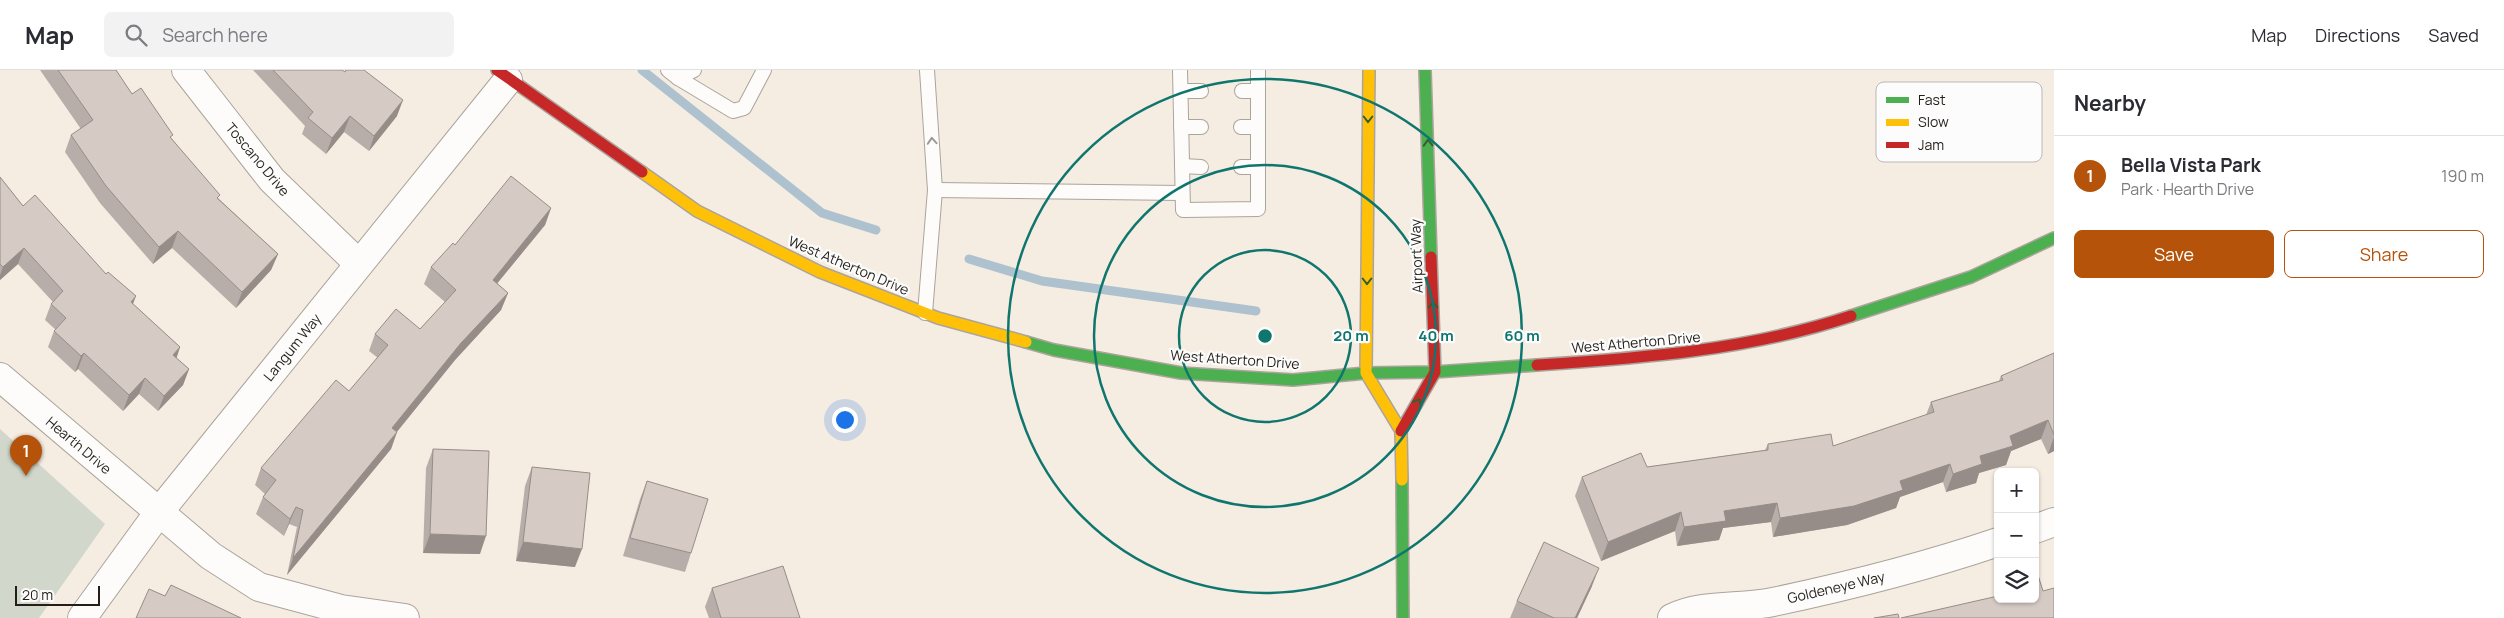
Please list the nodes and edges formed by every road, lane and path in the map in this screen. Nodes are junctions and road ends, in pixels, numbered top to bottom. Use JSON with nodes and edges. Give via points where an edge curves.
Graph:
{"nodes":[{"id":1,"x":186,"y":70,"type":"edge"},
{"id":2,"x":694,"y":70,"type":"edge"},
{"id":3,"x":764,"y":70,"type":"edge"},
{"id":4,"x":927,"y":70,"type":"edge"},
{"id":5,"x":1180,"y":70,"type":"edge"},
{"id":6,"x":1258,"y":70,"type":"edge"},
{"id":7,"x":1368,"y":70,"type":"edge"},
{"id":8,"x":1425,"y":70,"type":"edge"},
{"id":9,"x":507,"y":73,"type":"edge"},
{"id":10,"x":673,"y":74,"type":"edge"},
{"id":11,"x":1181,"y":91,"type":"junction"},
{"id":12,"x":1201,"y":91,"type":"dead end"},
{"id":13,"x":1242,"y":91,"type":"dead end"},
{"id":14,"x":1258,"y":91,"type":"junction"},
{"id":15,"x":1181,"y":127,"type":"junction"},
{"id":16,"x":1201,"y":128,"type":"dead end"},
{"id":17,"x":1241,"y":128,"type":"dead end"},
{"id":18,"x":1258,"y":128,"type":"junction"},
{"id":19,"x":1182,"y":166,"type":"junction"},
{"id":20,"x":1201,"y":167,"type":"dead end"},
{"id":21,"x":1241,"y":167,"type":"dead end"},
{"id":22,"x":1258,"y":167,"type":"junction"},
{"id":23,"x":935,"y":190,"type":"junction"},
{"id":24,"x":1182,"y":194,"type":"junction"},
{"id":25,"x":2054,"y":238,"type":"edge"},
{"id":26,"x":359,"y":264,"type":"junction"},
{"id":27,"x":925,"y":313,"type":"junction"},
{"id":28,"x":1366,"y":372,"type":"junction"},
{"id":29,"x":1436,"y":372,"type":"junction"},
{"id":30,"x":0,"y":377,"type":"edge"},
{"id":31,"x":1401,"y":431,"type":"junction"},
{"id":32,"x":159,"y":512,"type":"junction"},
{"id":33,"x":2054,"y":522,"type":"edge"},
{"id":34,"x":2039,"y":528,"type":"edge"},
{"id":35,"x":1994,"y":543,"type":"edge"},
{"id":36,"x":82,"y":618,"type":"edge"},
{"id":37,"x":405,"y":618,"type":"edge"},
{"id":38,"x":1403,"y":618,"type":"edge"},
{"id":39,"x":1672,"y":618,"type":"edge"}],
"edges":[{"from":1,"to":26,"type":"street","name":"Toscano Drive","via":[[272,180]]},
{"from":2,"to":10,"type":"lane"},
{"from":3,"to":10,"type":"lane","via":[[744,108],[733,111]]},
{"from":23,"to":4,"type":"lane","one_way":true},
{"from":5,"to":11,"type":"lane"},
{"from":6,"to":14,"type":"lane"},
{"from":7,"to":28,"type":"street","one_way":true},
{"from":29,"to":8,"type":"street","name":"Airport Way","one_way":true},
{"from":9,"to":26,"type":"street","name":"Langum Way"},
{"from":9,"to":27,"type":"street","name":"West Atherton Drive","via":[[697,211],[820,272]]},
{"from":11,"to":12,"type":"lane"},
{"from":11,"to":15,"type":"lane"},
{"from":13,"to":14,"type":"lane"},
{"from":14,"to":18,"type":"lane"},
{"from":15,"to":16,"type":"lane"},
{"from":15,"to":19,"type":"lane"},
{"from":17,"to":18,"type":"lane"},
{"from":18,"to":22,"type":"lane"},
{"from":19,"to":20,"type":"lane"},
{"from":19,"to":24,"type":"lane"},
{"from":21,"to":22,"type":"lane"},
{"from":22,"to":24,"type":"lane","via":[[1258,209],[1182,210]]},
{"from":23,"to":24,"type":"lane"},
{"from":23,"to":27,"type":"lane"},
{"from":25,"to":29,"type":"street","name":"West Atherton Drive","via":[[1972,277],[1837,321],[1710,350],[1645,358]]},
{"from":26,"to":32,"type":"street","name":"Langum Way"},
{"from":27,"to":28,"type":"street","name":"West Atherton Drive","via":[[1054,350],[1181,372],[1293,380]]},
{"from":28,"to":29,"type":"street","name":"West Atherton Drive"},
{"from":28,"to":31,"type":"street"},
{"from":31,"to":29,"type":"street","one_way":true},
{"from":30,"to":32,"type":"street","name":"Hearth Drive"},
{"from":31,"to":38,"type":"street"},
{"from":32,"to":36,"type":"street","name":"Langum Way"},
{"from":32,"to":37,"type":"street","name":"Hearth Drive","via":[[211,556],[259,587],[341,609]]},
{"from":33,"to":34,"type":"street"},
{"from":35,"to":39,"type":"street","name":"Goldeneye Way","via":[[1930,565],[1790,598],[1707,609]]}]}
